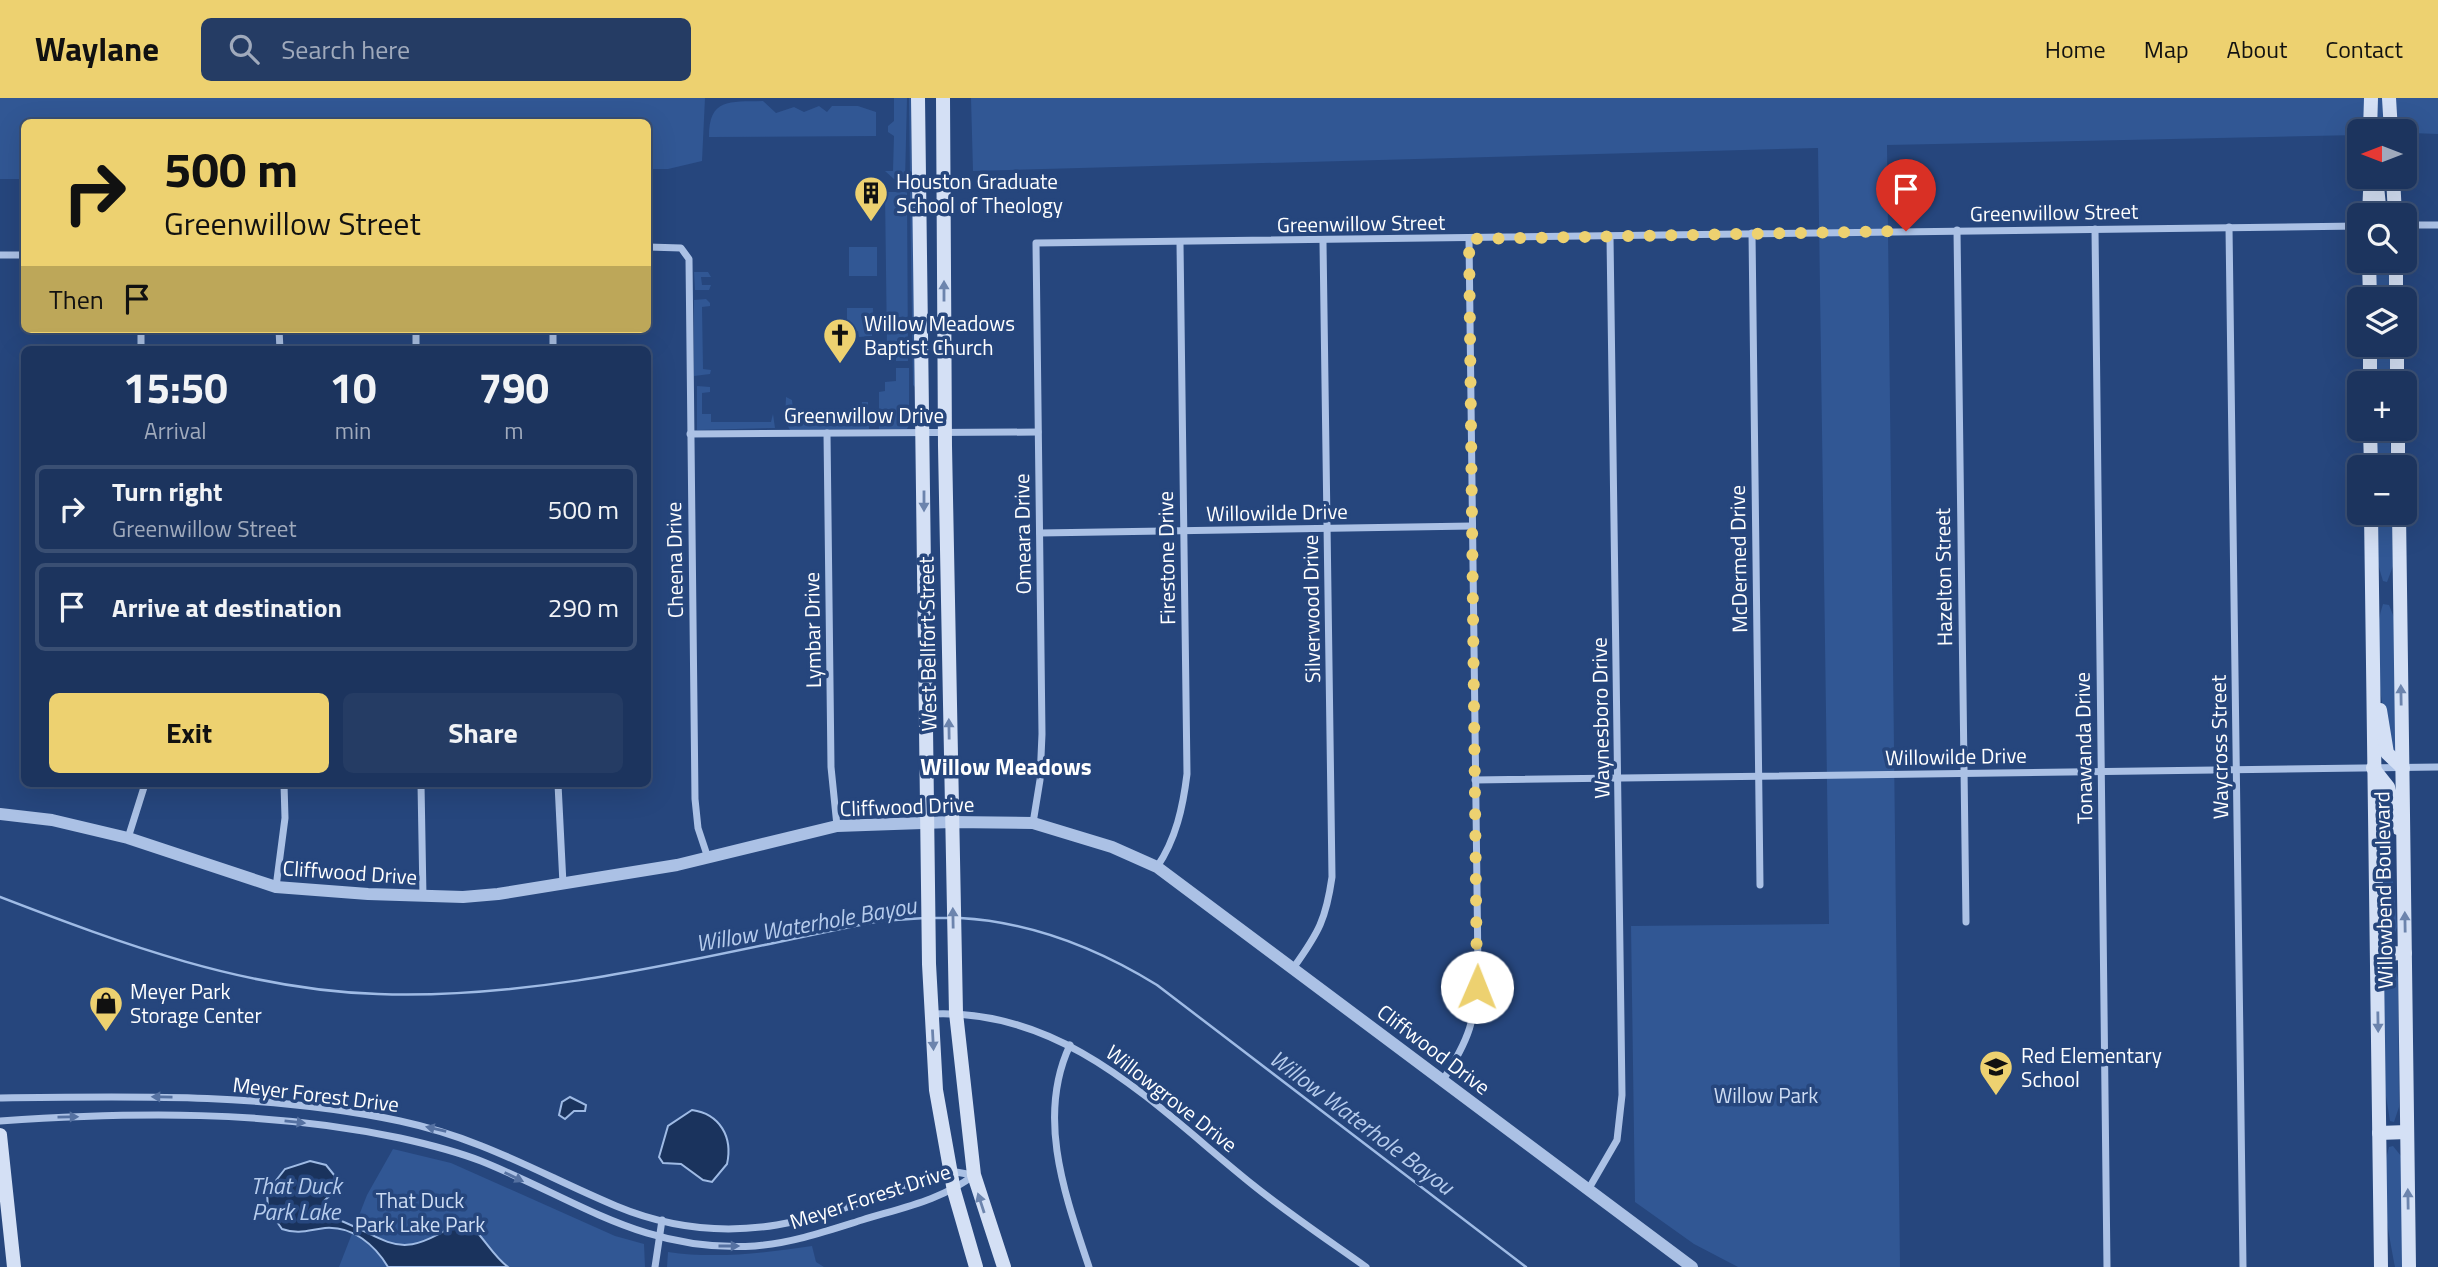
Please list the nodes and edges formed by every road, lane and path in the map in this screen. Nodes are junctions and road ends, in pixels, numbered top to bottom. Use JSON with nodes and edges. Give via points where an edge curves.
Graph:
{"nodes":[{"id":1,"x":918,"y":98,"type":"edge"},
{"id":2,"x":943,"y":98,"type":"edge"},
{"id":3,"x":2371,"y":98,"type":"edge"},
{"id":4,"x":2389,"y":98,"type":"edge"},
{"id":5,"x":2370,"y":119,"type":"edge"},
{"id":6,"x":2390,"y":119,"type":"edge"},
{"id":7,"x":919,"y":186,"type":"junction"},
{"id":8,"x":943,"y":186,"type":"junction"},
{"id":9,"x":2417,"y":225,"type":"edge"},
{"id":10,"x":2438,"y":225,"type":"edge"},
{"id":11,"x":2347,"y":226,"type":"edge"},
{"id":12,"x":2229,"y":228,"type":"junction"},
{"id":13,"x":2095,"y":229,"type":"junction"},
{"id":14,"x":1957,"y":230,"type":"junction"},
{"id":15,"x":1752,"y":233,"type":"junction"},
{"id":16,"x":1610,"y":237,"type":"junction"},
{"id":17,"x":1469,"y":239,"type":"junction"},
{"id":18,"x":1323,"y":242,"type":"junction"},
{"id":19,"x":1036,"y":243,"type":"joint"},
{"id":20,"x":1180,"y":243,"type":"junction"},
{"id":21,"x":651,"y":247,"type":"edge"},
{"id":22,"x":0,"y":255,"type":"edge"},
{"id":23,"x":21,"y":255,"type":"edge"},
{"id":24,"x":923,"y":432,"type":"junction"},
{"id":25,"x":945,"y":432,"type":"junction"},
{"id":26,"x":1038,"y":432,"type":"junction"},
{"id":27,"x":827,"y":433,"type":"junction"},
{"id":28,"x":690,"y":434,"type":"junction"},
{"id":29,"x":2371,"y":525,"type":"edge"},
{"id":30,"x":2399,"y":525,"type":"edge"},
{"id":31,"x":1472,"y":526,"type":"junction"},
{"id":32,"x":1327,"y":528,"type":"junction"},
{"id":33,"x":1183,"y":531,"type":"junction"},
{"id":34,"x":1040,"y":533,"type":"junction"},
{"id":35,"x":2400,"y":592,"type":"junction"},
{"id":36,"x":2372,"y":593,"type":"junction"},
{"id":37,"x":948,"y":629,"type":"junction"},
{"id":38,"x":925,"y":631,"type":"junction"},
{"id":39,"x":2373,"y":667,"type":"junction"},
{"id":40,"x":2438,"y":767,"type":"edge"},
{"id":41,"x":2373,"y":768,"type":"junction"},
{"id":42,"x":2403,"y":768,"type":"junction"},
{"id":43,"x":2237,"y":770,"type":"junction"},
{"id":44,"x":2101,"y":772,"type":"junction"},
{"id":45,"x":1963,"y":773,"type":"junction"},
{"id":46,"x":1759,"y":776,"type":"junction"},
{"id":47,"x":1619,"y":778,"type":"junction"},
{"id":48,"x":1475,"y":780,"type":"junction"},
{"id":49,"x":144,"y":787,"type":"edge"},
{"id":50,"x":284,"y":787,"type":"edge"},
{"id":51,"x":422,"y":787,"type":"edge"},
{"id":52,"x":558,"y":787,"type":"edge"},
{"id":53,"x":0,"y":814,"type":"edge"},
{"id":54,"x":951,"y":822,"type":"junction"},
{"id":55,"x":926,"y":823,"type":"junction"},
{"id":56,"x":1033,"y":823,"type":"junction"},
{"id":57,"x":837,"y":826,"type":"junction"},
{"id":58,"x":128,"y":838,"type":"junction"},
{"id":59,"x":2404,"y":857,"type":"junction"},
{"id":60,"x":708,"y":858,"type":"junction"},
{"id":61,"x":1157,"y":867,"type":"junction"},
{"id":62,"x":563,"y":884,"type":"junction"},
{"id":63,"x":1760,"y":885,"type":"dead end"},
{"id":64,"x":276,"y":887,"type":"junction"},
{"id":65,"x":423,"y":897,"type":"junction"},
{"id":66,"x":1966,"y":922,"type":"dead end"},
{"id":67,"x":2405,"y":953,"type":"junction"},
{"id":68,"x":2377,"y":954,"type":"junction"},
{"id":69,"x":1294,"y":967,"type":"junction"},
{"id":70,"x":956,"y":1013,"type":"junction"},
{"id":71,"x":931,"y":1014,"type":"junction"},
{"id":72,"x":1070,"y":1045,"type":"junction"},
{"id":73,"x":1443,"y":1080,"type":"junction"},
{"id":74,"x":0,"y":1098,"type":"edge"},
{"id":75,"x":196,"y":1098,"type":"junction"},
{"id":76,"x":193,"y":1115,"type":"junction"},
{"id":77,"x":377,"y":1116,"type":"junction"},
{"id":78,"x":0,"y":1121,"type":"edge"},
{"id":79,"x":2407,"y":1132,"type":"junction"},
{"id":80,"x":374,"y":1133,"type":"junction"},
{"id":81,"x":2379,"y":1133,"type":"junction"},
{"id":82,"x":0,"y":1135,"type":"edge"},
{"id":83,"x":950,"y":1171,"type":"junction"},
{"id":84,"x":974,"y":1175,"type":"junction"},
{"id":85,"x":575,"y":1187,"type":"junction"},
{"id":86,"x":954,"y":1191,"type":"junction"},
{"id":87,"x":1588,"y":1191,"type":"junction"},
{"id":88,"x":568,"y":1203,"type":"junction"},
{"id":89,"x":662,"y":1220,"type":"junction"},
{"id":90,"x":811,"y":1220,"type":"junction"},
{"id":91,"x":9,"y":1226,"type":"junction"},
{"id":92,"x":2380,"y":1230,"type":"junction"},
{"id":93,"x":815,"y":1235,"type":"junction"},
{"id":94,"x":658,"y":1238,"type":"junction"},
{"id":95,"x":14,"y":1267,"type":"edge"},
{"id":96,"x":23,"y":1267,"type":"edge"},
{"id":97,"x":655,"y":1267,"type":"edge"},
{"id":98,"x":976,"y":1267,"type":"edge"},
{"id":99,"x":1004,"y":1267,"type":"edge"},
{"id":100,"x":1089,"y":1267,"type":"edge"},
{"id":101,"x":1366,"y":1267,"type":"edge"},
{"id":102,"x":1692,"y":1267,"type":"edge"},
{"id":103,"x":2108,"y":1267,"type":"edge"},
{"id":104,"x":2243,"y":1267,"type":"edge"},
{"id":105,"x":2381,"y":1267,"type":"edge"},
{"id":106,"x":2388,"y":1267,"type":"edge"},
{"id":107,"x":2409,"y":1267,"type":"edge"}],
"edges":[{"from":1,"to":7,"type":"main road","name":"West Bellfort Street"},
{"from":2,"to":8,"type":"main road","name":"West Bellfort Street"},
{"from":3,"to":5,"type":"main road"},
{"from":4,"to":6,"type":"main road"},
{"from":7,"to":8,"type":"main road"},
{"from":7,"to":24,"type":"main road","name":"West Bellfort Street"},
{"from":25,"to":8,"type":"main road","name":"West Bellfort Street","one_way":true},
{"from":9,"to":10,"type":"street"},
{"from":11,"to":12,"type":"street","name":"Greenwillow Street"},
{"from":12,"to":13,"type":"street","name":"Greenwillow Street"},
{"from":12,"to":43,"type":"street","name":"Waycross Street"},
{"from":13,"to":14,"type":"street","name":"Greenwillow Street"},
{"from":13,"to":44,"type":"street","name":"Tonawanda Drive"},
{"from":14,"to":15,"type":"street","name":"Greenwillow Street"},
{"from":14,"to":45,"type":"street","name":"Hazelton Street"},
{"from":15,"to":16,"type":"street","name":"Greenwillow Street"},
{"from":15,"to":46,"type":"street","name":"McDermed Drive"},
{"from":16,"to":17,"type":"street","name":"Greenwillow Street"},
{"from":16,"to":47,"type":"street","name":"Waynesboro Drive"},
{"from":17,"to":18,"type":"street","name":"Greenwillow Street"},
{"from":17,"to":31,"type":"street"},
{"from":18,"to":20,"type":"street","name":"Greenwillow Street"},
{"from":18,"to":32,"type":"street","name":"Silverwood Drive"},
{"from":19,"to":20,"type":"street","name":"Greenwillow Street"},
{"from":19,"to":26,"type":"street","name":"Omeara Drive"},
{"from":20,"to":33,"type":"street","name":"Firestone Drive"},
{"from":21,"to":28,"type":"street","name":"Cheena Drive","via":[[681,248],[689,259]]},
{"from":22,"to":23,"type":"street"},
{"from":24,"to":25,"type":"street","name":"Greenwillow Drive"},
{"from":24,"to":27,"type":"street","name":"Greenwillow Drive"},
{"from":24,"to":38,"type":"main road","name":"West Bellfort Street","one_way":true},
{"from":25,"to":26,"type":"street","name":"Greenwillow Drive"},
{"from":25,"to":37,"type":"main road","name":"West Bellfort Street"},
{"from":26,"to":34,"type":"street","name":"Omeara Drive"},
{"from":27,"to":28,"type":"street","name":"Greenwillow Drive"},
{"from":27,"to":57,"type":"street","name":"Lymbar Drive","via":[[831,767]]},
{"from":28,"to":60,"type":"street","name":"Cheena Drive","via":[[695,799]]},
{"from":29,"to":36,"type":"main road","name":"Willowbend Boulevard"},
{"from":30,"to":35,"type":"main road","name":"Willowbend Boulevard"},
{"from":31,"to":32,"type":"street","name":"Willowilde Drive"},
{"from":31,"to":48,"type":"street"},
{"from":32,"to":33,"type":"street","name":"Willowilde Drive"},
{"from":32,"to":69,"type":"street","name":"Silverwood Drive","via":[[1332,877],[1319,933]]},
{"from":33,"to":34,"type":"street","name":"Willowilde Drive"},
{"from":33,"to":61,"type":"street","name":"Firestone Drive","via":[[1187,774],[1183,809]]},
{"from":34,"to":56,"type":"street","name":"Omeara Drive","via":[[1041,780]]},
{"from":35,"to":36,"type":"main road"},
{"from":42,"to":35,"type":"main road","name":"Willowbend Boulevard","one_way":true},
{"from":36,"to":39,"type":"main road","name":"Willowbend Boulevard"},
{"from":37,"to":38,"type":"main road"},
{"from":54,"to":37,"type":"main road","name":"West Bellfort Street","one_way":true},
{"from":38,"to":55,"type":"main road","name":"West Bellfort Street"},
{"from":39,"to":41,"type":"main road","name":"Willowbend Boulevard"},
{"from":39,"to":42,"type":"main road","via":[[2387,753]]},
{"from":40,"to":42,"type":"street","name":"Willowilde Drive"},
{"from":41,"to":42,"type":"street","name":"Willowilde Drive"},
{"from":41,"to":43,"type":"street","name":"Willowilde Drive"},
{"from":41,"to":59,"type":"main road","via":[[2388,787]]},
{"from":41,"to":68,"type":"main road","name":"Willowbend Boulevard"},
{"from":42,"to":59,"type":"main road","name":"Willowbend Boulevard"},
{"from":43,"to":44,"type":"street","name":"Willowilde Drive"},
{"from":43,"to":104,"type":"street","name":"Waycross Street"},
{"from":44,"to":45,"type":"street","name":"Willowilde Drive"},
{"from":44,"to":103,"type":"street","name":"Tonawanda Drive"},
{"from":45,"to":46,"type":"street","name":"Willowilde Drive"},
{"from":45,"to":66,"type":"street","name":"Hazelton Street"},
{"from":46,"to":47,"type":"street","name":"Willowilde Drive"},
{"from":46,"to":63,"type":"street","name":"McDermed Drive"},
{"from":47,"to":48,"type":"street","name":"Willowilde Drive"},
{"from":47,"to":87,"type":"street","name":"Waynesboro Drive","via":[[1621,1122]]},
{"from":48,"to":73,"type":"street","via":[[1476,1004],[1469,1037]]},
{"from":49,"to":58,"type":"street"},
{"from":50,"to":64,"type":"street"},
{"from":51,"to":65,"type":"street"},
{"from":52,"to":62,"type":"street"},
{"from":53,"to":58,"type":"street","name":"Cliffwood Drive","via":[[52,820]]},
{"from":54,"to":55,"type":"street","name":"Cliffwood Drive"},
{"from":54,"to":56,"type":"street","name":"Cliffwood Drive"},
{"from":70,"to":54,"type":"main road","name":"West Bellfort Street","one_way":true},
{"from":55,"to":57,"type":"street","name":"Cliffwood Drive"},
{"from":55,"to":71,"type":"main road","name":"West Bellfort Street"},
{"from":56,"to":61,"type":"street","name":"Cliffwood Drive","via":[[1112,847]]},
{"from":57,"to":60,"type":"street","name":"Cliffwood Drive"},
{"from":58,"to":64,"type":"street","name":"Cliffwood Drive"},
{"from":67,"to":59,"type":"main road","name":"Willowbend Boulevard","one_way":true},
{"from":60,"to":62,"type":"street","name":"Cliffwood Drive"},
{"from":61,"to":69,"type":"street","name":"Cliffwood Drive"},
{"from":62,"to":65,"type":"street","name":"Cliffwood Drive","via":[[463,897]]},
{"from":64,"to":65,"type":"street","name":"Cliffwood Drive"},
{"from":67,"to":68,"type":"main road"},
{"from":67,"to":79,"type":"main road","name":"Willowbend Boulevard"},
{"from":68,"to":81,"type":"main road","name":"Willowbend Boulevard","one_way":true},
{"from":69,"to":73,"type":"street","name":"Cliffwood Drive"},
{"from":70,"to":71,"type":"street","name":"Willowgrove Drive"},
{"from":70,"to":72,"type":"street","name":"Willowgrove Drive","via":[[1012,1024]]},
{"from":70,"to":84,"type":"main road","name":"West Bellfort Street"},
{"from":71,"to":83,"type":"main road","name":"West Bellfort Street","one_way":true,"via":[[936,1090]]},
{"from":72,"to":100,"type":"street","via":[[1055,1083],[1053,1116],[1059,1161]]},
{"from":72,"to":101,"type":"street","name":"Willowgrove Drive","via":[[1131,1084],[1253,1185]]},
{"from":73,"to":87,"type":"street","name":"Cliffwood Drive"},
{"from":75,"to":74,"type":"street","name":"Meyer Forest Drive","one_way":true},
{"from":75,"to":76,"type":"street"},
{"from":75,"to":77,"type":"street","name":"Meyer Forest Drive"},
{"from":78,"to":76,"type":"street","name":"Meyer Forest Drive","one_way":true},
{"from":76,"to":80,"type":"street","name":"Meyer Forest Drive","one_way":true,"via":[[271,1119]]},
{"from":77,"to":80,"type":"street"},
{"from":85,"to":77,"type":"street","name":"Meyer Forest Drive","one_way":true,"via":[[515,1157],[450,1133]]},
{"from":79,"to":81,"type":"main road"},
{"from":107,"to":79,"type":"main road","name":"Willowbend Boulevard","one_way":true},
{"from":80,"to":88,"type":"street","name":"Meyer Forest Drive","one_way":true,"via":[[467,1156]]},
{"from":81,"to":92,"type":"main road","name":"Willowbend Boulevard"},
{"from":82,"to":91,"type":"main road"},
{"from":83,"to":84,"type":"street","name":"Meyer Forest Drive"},
{"from":83,"to":86,"type":"main road","name":"West Bellfort Street"},
{"from":83,"to":90,"type":"street","name":"Meyer Forest Drive"},
{"from":84,"to":86,"type":"street","name":"Meyer Forest Drive"},
{"from":99,"to":84,"type":"main road","name":"West Bellfort Street","one_way":true},
{"from":85,"to":88,"type":"street"},
{"from":85,"to":89,"type":"street","name":"Meyer Forest Drive"},
{"from":86,"to":93,"type":"street","name":"Meyer Forest Drive"},
{"from":86,"to":98,"type":"main road","name":"West Bellfort Street"},
{"from":87,"to":102,"type":"street","name":"Cliffwood Drive"},
{"from":88,"to":94,"type":"street","name":"Meyer Forest Drive"},
{"from":89,"to":90,"type":"street","name":"Meyer Forest Drive","via":[[759,1230]]},
{"from":89,"to":94,"type":"street"},
{"from":90,"to":93,"type":"street"},
{"from":91,"to":95,"type":"main road"},
{"from":91,"to":96,"type":"main road"},
{"from":92,"to":105,"type":"main road","name":"Willowbend Boulevard"},
{"from":92,"to":106,"type":"main road"},
{"from":94,"to":93,"type":"street","name":"Meyer Forest Drive","one_way":true,"via":[[726,1247]]},
{"from":94,"to":97,"type":"street"}]}
